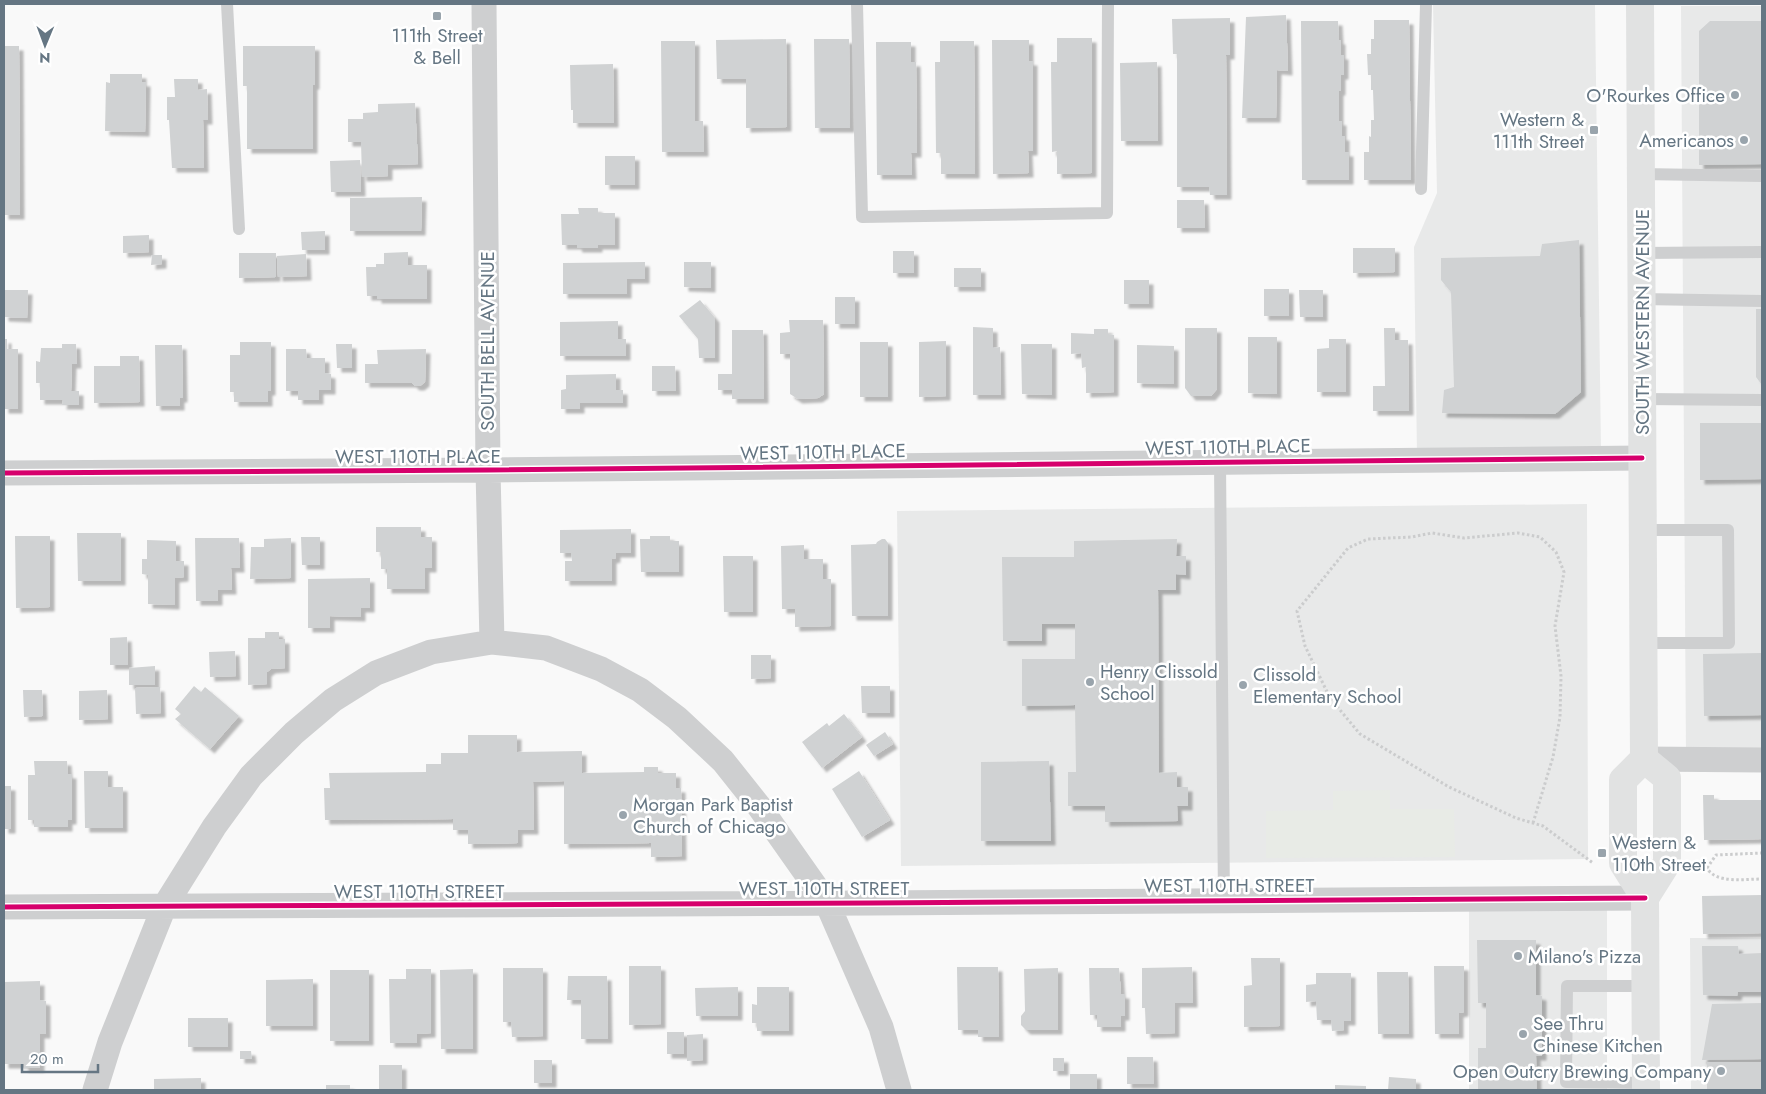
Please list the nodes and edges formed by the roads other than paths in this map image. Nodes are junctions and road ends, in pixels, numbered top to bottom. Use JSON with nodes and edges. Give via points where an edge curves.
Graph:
{"nodes":[{"id":1,"x":227,"y":4,"type":"edge"},
{"id":2,"x":484,"y":4,"type":"edge"},
{"id":3,"x":857,"y":4,"type":"edge"},
{"id":4,"x":1108,"y":4,"type":"edge"},
{"id":5,"x":1426,"y":4,"type":"edge"},
{"id":6,"x":1640,"y":4,"type":"edge"},
{"id":7,"x":1641,"y":174,"type":"junction"},
{"id":8,"x":1762,"y":176,"type":"edge"},
{"id":9,"x":1421,"y":189,"type":"dead end"},
{"id":10,"x":239,"y":229,"type":"dead end"},
{"id":11,"x":1762,"y":252,"type":"edge"},
{"id":12,"x":1641,"y":253,"type":"junction"},
{"id":13,"x":1641,"y":299,"type":"junction"},
{"id":14,"x":1762,"y":301,"type":"edge"},
{"id":15,"x":1642,"y":399,"type":"junction"},
{"id":16,"x":1762,"y":400,"type":"edge"},
{"id":17,"x":1642,"y":458,"type":"junction"},
{"id":18,"x":1220,"y":463,"type":"junction"},
{"id":19,"x":488,"y":470,"type":"junction"},
{"id":20,"x":4,"y":473,"type":"edge"},
{"id":21,"x":1643,"y":530,"type":"junction"},
{"id":22,"x":492,"y":642,"type":"junction"},
{"id":23,"x":1644,"y":643,"type":"junction"},
{"id":24,"x":1644,"y":759,"type":"junction"},
{"id":25,"x":1762,"y":760,"type":"edge"},
{"id":26,"x":1645,"y":898,"type":"junction"},
{"id":27,"x":1224,"y":900,"type":"junction"},
{"id":28,"x":827,"y":904,"type":"junction"},
{"id":29,"x":4,"y":907,"type":"edge"},
{"id":30,"x":164,"y":907,"type":"junction"},
{"id":31,"x":1646,"y":986,"type":"junction"},
{"id":32,"x":1646,"y":1087,"type":"edge"},
{"id":33,"x":95,"y":1090,"type":"edge"},
{"id":34,"x":899,"y":1090,"type":"edge"}],
"edges":[{"from":1,"to":10,"type":"lane"},
{"from":2,"to":19,"type":"street","name":"SOUTH BELL AVENUE"},
{"from":3,"to":4,"type":"lane","via":[[862,217],[1107,213]]},
{"from":5,"to":9,"type":"lane"},
{"from":6,"to":7,"type":"main road","name":"SOUTH WESTERN AVENUE"},
{"from":7,"to":8,"type":"lane"},
{"from":7,"to":12,"type":"main road","name":"SOUTH WESTERN AVENUE"},
{"from":11,"to":12,"type":"lane"},
{"from":12,"to":13,"type":"main road","name":"SOUTH WESTERN AVENUE"},
{"from":13,"to":14,"type":"lane"},
{"from":13,"to":15,"type":"main road","name":"SOUTH WESTERN AVENUE"},
{"from":15,"to":16,"type":"lane"},
{"from":15,"to":17,"type":"main road","name":"SOUTH WESTERN AVENUE"},
{"from":17,"to":18,"type":"street","name":"WEST 110TH PLACE"},
{"from":17,"to":21,"type":"main road","name":"SOUTH WESTERN AVENUE"},
{"from":18,"to":19,"type":"street","name":"WEST 110TH PLACE"},
{"from":18,"to":27,"type":"lane"},
{"from":19,"to":20,"type":"street","name":"WEST 110TH PLACE"},
{"from":19,"to":22,"type":"street","name":"SOUTH BELL AVENUE"},
{"from":21,"to":23,"type":"main road","name":"SOUTH WESTERN AVENUE"},
{"from":21,"to":23,"type":"lane","via":[[1728,530],[1729,633],[1729,643]]},
{"from":22,"to":28,"type":"street","via":[[546,648],[601,669],[640,690],[677,718],[723,762]]},
{"from":22,"to":30,"type":"street","via":[[431,652],[376,673],[333,700],[251,776],[214,827]]},
{"from":23,"to":24,"type":"main road","name":"SOUTH WESTERN AVENUE"},
{"from":24,"to":25,"type":"street"},
{"from":24,"to":26,"type":"main road","via":[[1622,780],[1623,863]]},
{"from":24,"to":26,"type":"main road","via":[[1667,778],[1667,863]]},
{"from":26,"to":27,"type":"street","name":"WEST 110TH STREET"},
{"from":26,"to":31,"type":"main road"},
{"from":27,"to":28,"type":"street","name":"WEST 110TH STREET"},
{"from":28,"to":30,"type":"street","name":"WEST 110TH STREET"},
{"from":28,"to":34,"type":"street","via":[[881,1026]]},
{"from":29,"to":30,"type":"street","name":"WEST 110TH STREET"},
{"from":30,"to":33,"type":"street","via":[[110,1042]]},
{"from":31,"to":32,"type":"main road"},
{"from":31,"to":32,"type":"lane","via":[[1567,986],[1566,1082]]}]}
